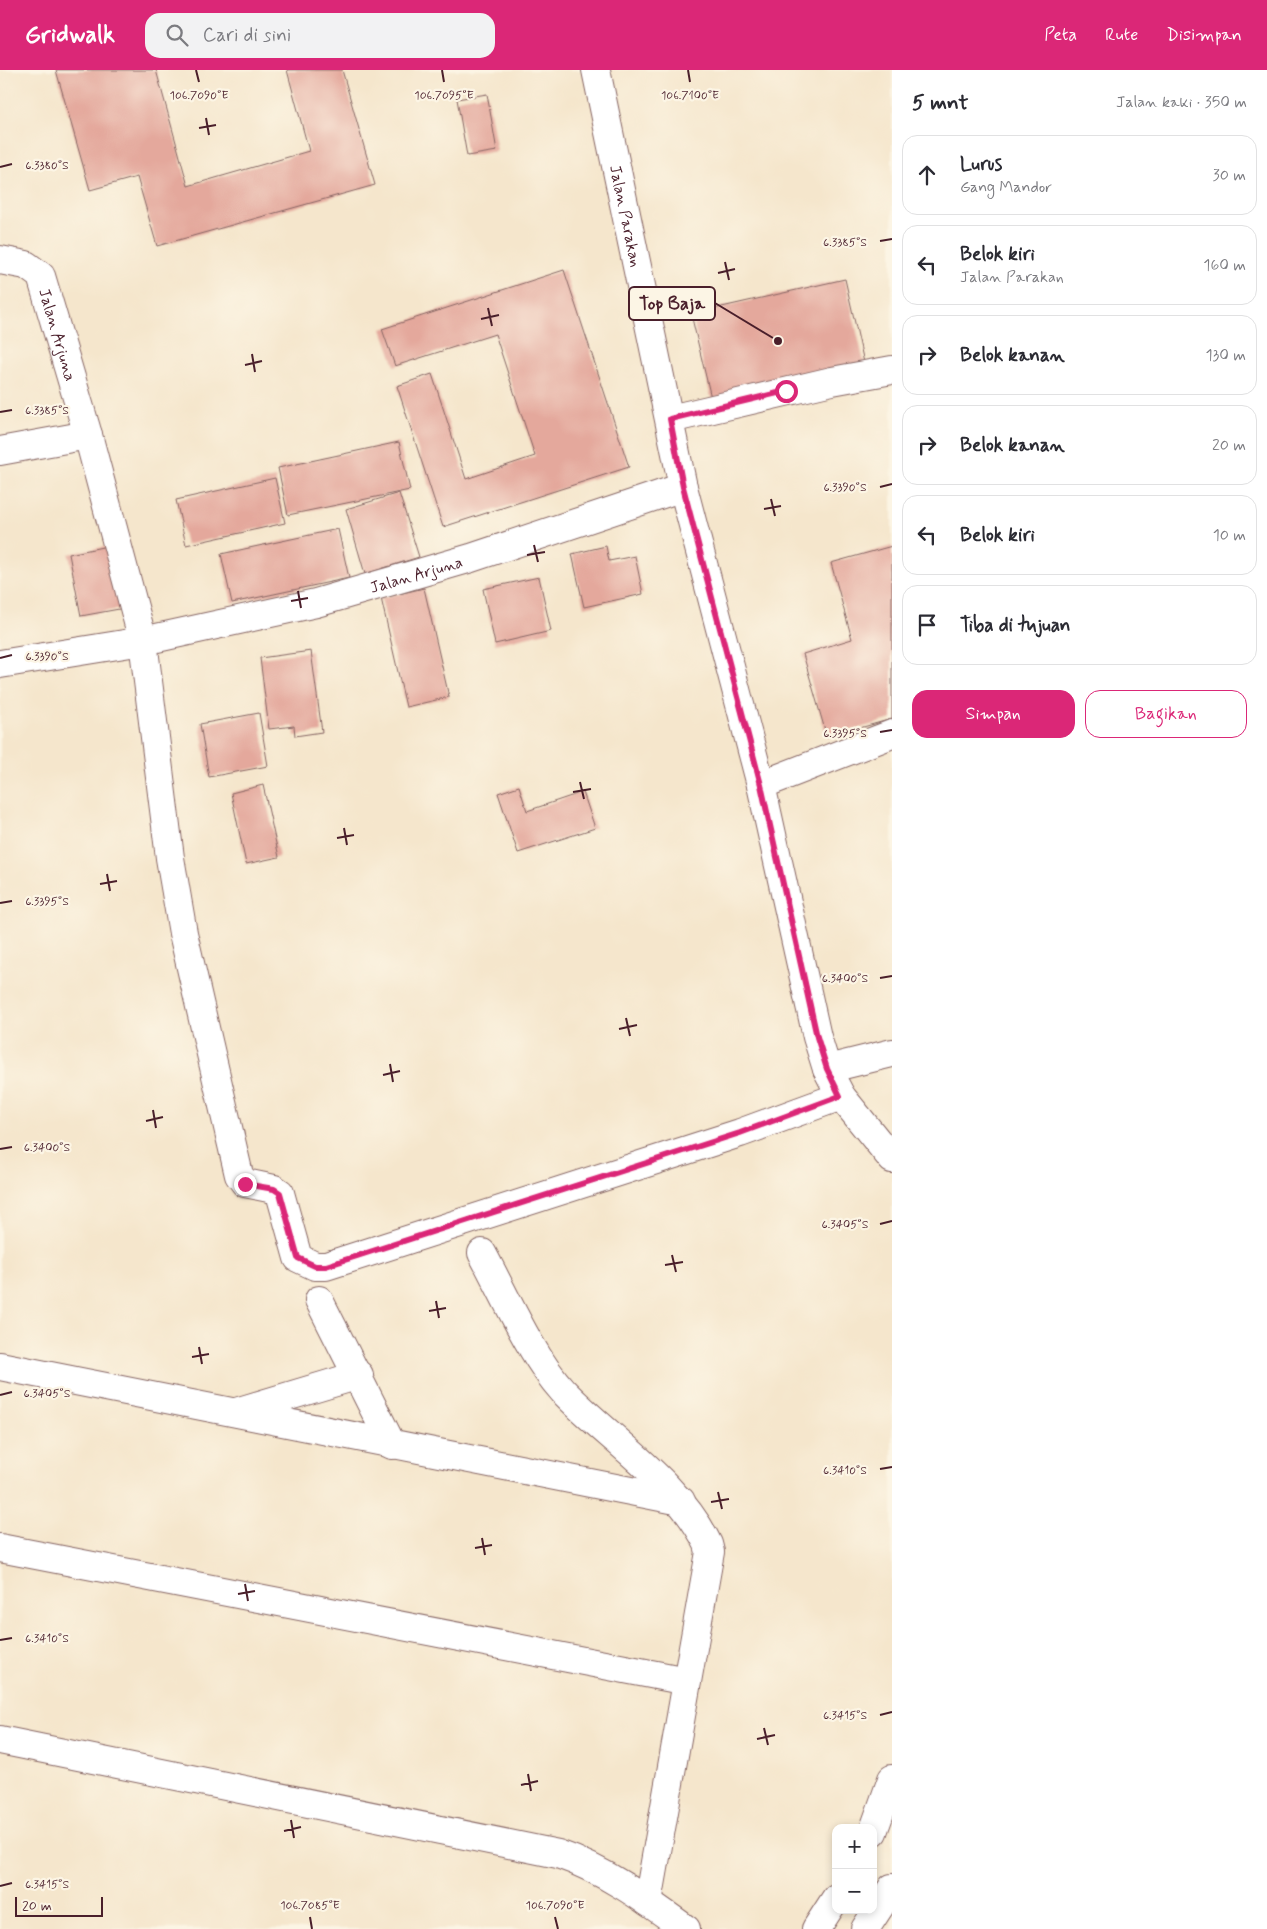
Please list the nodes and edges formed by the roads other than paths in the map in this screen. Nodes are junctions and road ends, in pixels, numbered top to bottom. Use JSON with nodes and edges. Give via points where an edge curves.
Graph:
{"nodes":[{"id":1,"x":596,"y":70,"type":"edge"},
{"id":2,"x":0,"y":260,"type":"edge"},
{"id":3,"x":892,"y":370,"type":"edge"},
{"id":4,"x":670,"y":419,"type":"junction"},
{"id":5,"x":88,"y":435,"type":"junction"},
{"id":6,"x":0,"y":451,"type":"edge"},
{"id":7,"x":683,"y":487,"type":"junction"},
{"id":8,"x":143,"y":641,"type":"junction"},
{"id":9,"x":0,"y":664,"type":"edge"},
{"id":10,"x":892,"y":734,"type":"edge"},
{"id":11,"x":761,"y":785,"type":"junction"},
{"id":12,"x":892,"y":1053,"type":"edge"},
{"id":13,"x":827,"y":1069,"type":"junction"},
{"id":14,"x":840,"y":1096,"type":"junction"},
{"id":15,"x":892,"y":1158,"type":"edge"},
{"id":16,"x":482,"y":1253,"type":"dead end"},
{"id":17,"x":320,"y":1300,"type":"dead end"},
{"id":18,"x":0,"y":1366,"type":"edge"},
{"id":19,"x":358,"y":1374,"type":"junction"},
{"id":20,"x":232,"y":1413,"type":"junction"},
{"id":21,"x":392,"y":1445,"type":"junction"},
{"id":22,"x":681,"y":1501,"type":"junction"},
{"id":23,"x":0,"y":1548,"type":"edge"},
{"id":24,"x":687,"y":1681,"type":"junction"},
{"id":25,"x":0,"y":1740,"type":"edge"},
{"id":26,"x":892,"y":1779,"type":"edge"},
{"id":27,"x":876,"y":1824,"type":"edge"},
{"id":28,"x":892,"y":1888,"type":"edge"},
{"id":29,"x":648,"y":1902,"type":"junction"},
{"id":30,"x":832,"y":1904,"type":"edge"},
{"id":31,"x":686,"y":1929,"type":"edge"},
{"id":32,"x":816,"y":1929,"type":"edge"},
{"id":33,"x":865,"y":1929,"type":"edge"}],
"edges":[{"from":1,"to":4,"type":"street","name":"Jalan Parakan"},
{"from":2,"to":5,"type":"street","name":"Jalan Arjuna","via":[[26,265],[41,276]]},
{"from":3,"to":4,"type":"street"},
{"from":4,"to":7,"type":"street","name":"Jalan Parakan"},
{"from":5,"to":6,"type":"street"},
{"from":5,"to":8,"type":"street","name":"Jalan Arjuna"},
{"from":7,"to":8,"type":"street","name":"Jalan Arjuna","via":[[386,585]]},
{"from":7,"to":11,"type":"street","name":"Jalan Parakan"},
{"from":8,"to":9,"type":"street","name":"Jalan Arjuna"},
{"from":8,"to":14,"type":"street","via":[[170,858],[183,933],[239,1175],[245,1184],[280,1193],[298,1258],[315,1266],[326,1266],[740,1133]]},
{"from":10,"to":11,"type":"street"},
{"from":11,"to":13,"type":"street","name":"Jalan Parakan"},
{"from":12,"to":13,"type":"street"},
{"from":13,"to":14,"type":"street","name":"Jalan Parakan"},
{"from":14,"to":15,"type":"street","name":"Jalan Parakan"},
{"from":16,"to":22,"type":"street","via":[[530,1342],[562,1390]]},
{"from":17,"to":19,"type":"street"},
{"from":18,"to":20,"type":"street"},
{"from":19,"to":20,"type":"street"},
{"from":19,"to":21,"type":"street"},
{"from":20,"to":21,"type":"street"},
{"from":21,"to":22,"type":"street"},
{"from":22,"to":24,"type":"street","via":[[705,1538],[710,1552]]},
{"from":23,"to":24,"type":"street"},
{"from":24,"to":29,"type":"street"},
{"from":25,"to":29,"type":"street","via":[[558,1854],[580,1861]]},
{"from":26,"to":27,"type":"street"},
{"from":28,"to":33,"type":"street"},
{"from":29,"to":31,"type":"street"},
{"from":30,"to":32,"type":"street"}]}
